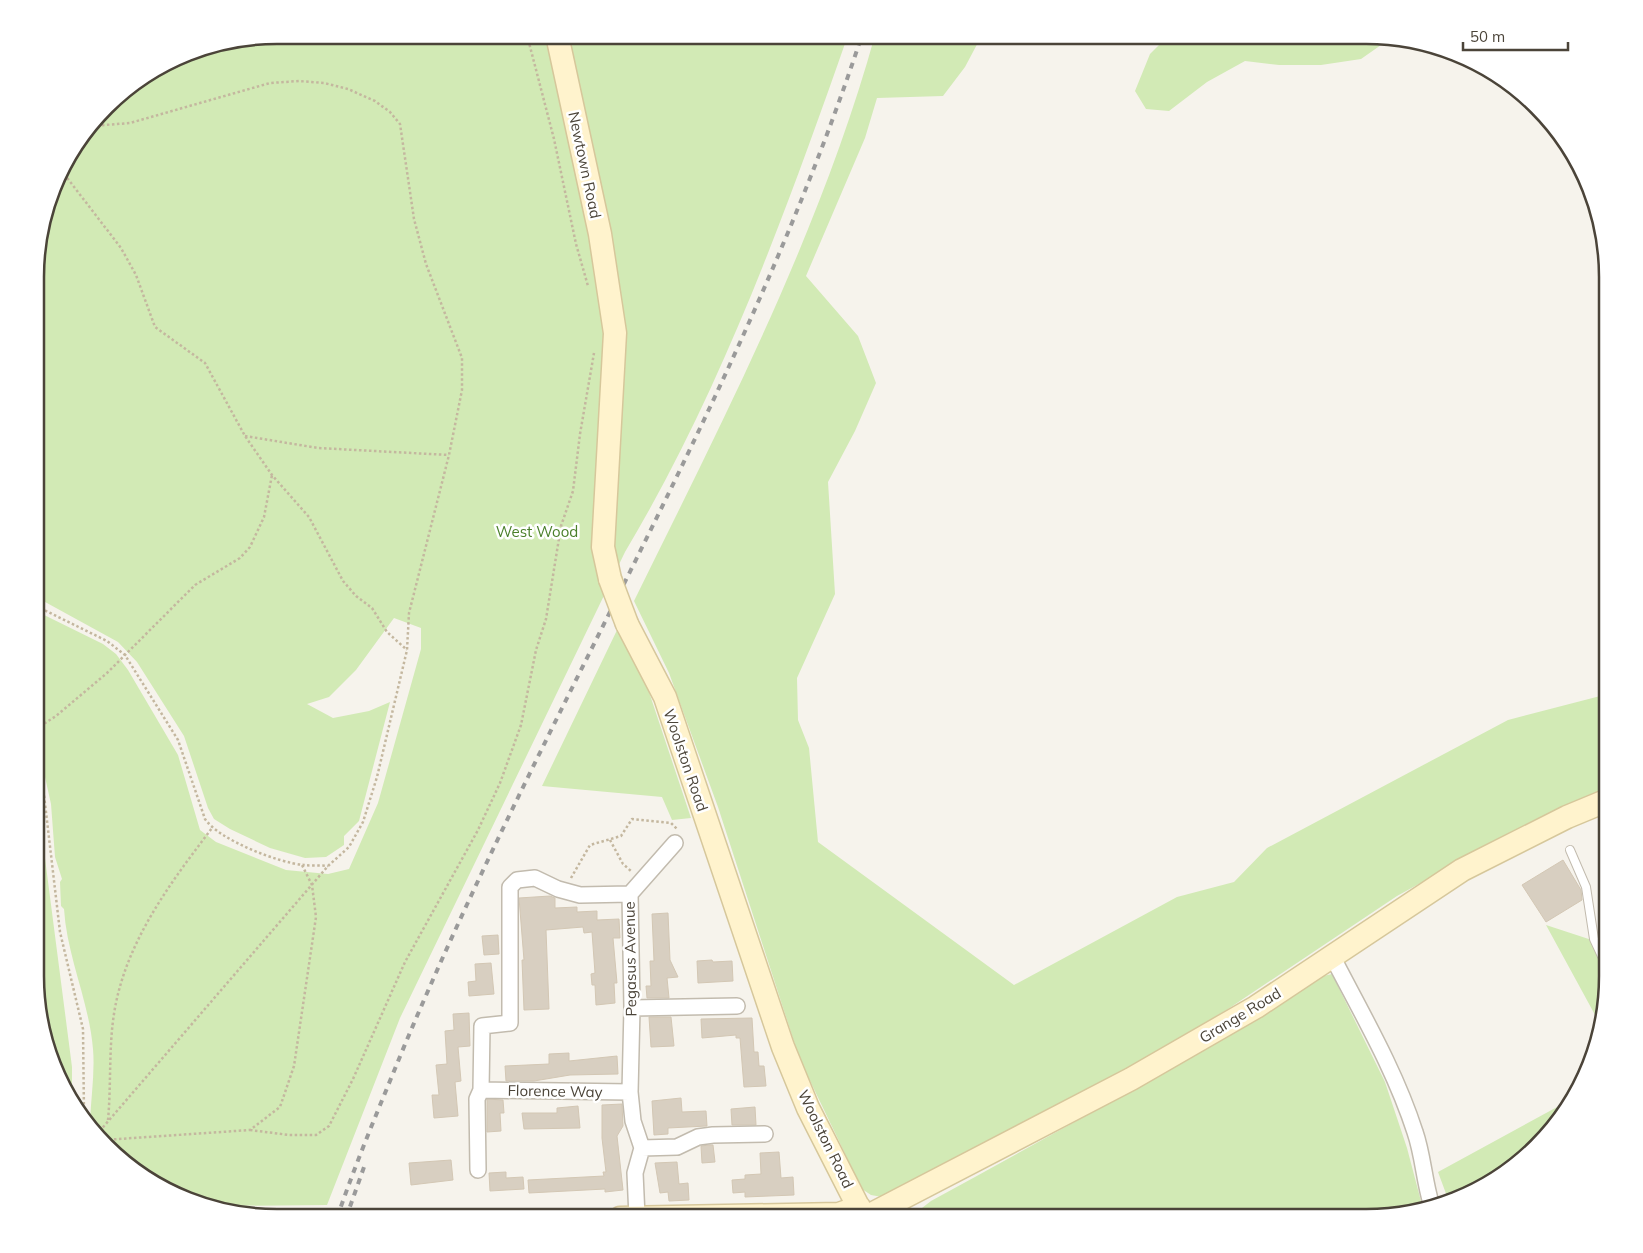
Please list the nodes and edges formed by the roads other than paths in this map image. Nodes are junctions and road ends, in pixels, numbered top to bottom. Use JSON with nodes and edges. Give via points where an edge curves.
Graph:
{"nodes":[{"id":1,"x":559,"y":44,"type":"edge"},
{"id":2,"x":610,"y":296,"type":"joint"},
{"id":3,"x":1599,"y":804,"type":"edge"},
{"id":4,"x":675,"y":843,"type":"road end"},
{"id":5,"x":1570,"y":850,"type":"dead end"},
{"id":6,"x":630,"y":894,"type":"junction"},
{"id":7,"x":1599,"y":949,"type":"edge"},
{"id":8,"x":1332,"y":956,"type":"junction"},
{"id":9,"x":737,"y":1006,"type":"dead end"},
{"id":10,"x":632,"y":1008,"type":"junction"},
{"id":11,"x":481,"y":1090,"type":"junction"},
{"id":12,"x":630,"y":1092,"type":"junction"},
{"id":13,"x":765,"y":1134,"type":"dead end"},
{"id":14,"x":642,"y":1148,"type":"junction"},
{"id":15,"x":478,"y":1170,"type":"dead end"},
{"id":16,"x":1430,"y":1200,"type":"edge"},
{"id":17,"x":629,"y":1209,"type":"edge"},
{"id":18,"x":859,"y":1209,"type":"edge"},
{"id":19,"x":872,"y":1209,"type":"edge"}],
"edges":[{"from":1,"to":2,"type":"street","name":"Newtown Road","via":[[600,234]]},
{"from":2,"to":18,"type":"street","name":"Woolston Road","bridge":true,"via":[[615,333],[603,548],[610,579],[627,624],[665,697],[783,1047],[808,1108]]},
{"from":3,"to":8,"type":"street","name":"Grange Road","via":[[1462,870]]},
{"from":4,"to":6,"type":"street"},
{"from":5,"to":7,"type":"lane","via":[[1586,887],[1594,939]]},
{"from":6,"to":10,"type":"street","name":"Pegasus Avenue"},
{"from":6,"to":11,"type":"street","name":"Pegasus Avenue","via":[[580,895],[535,878],[516,880],[510,887],[510,1023],[482,1026]]},
{"from":8,"to":16,"type":"street","via":[[1406,1106],[1416,1134]]},
{"from":8,"to":19,"type":"street","name":"Grange Road","via":[[1256,1007],[1131,1079]]},
{"from":9,"to":10,"type":"street"},
{"from":10,"to":12,"type":"street","name":"Pegasus Avenue"},
{"from":11,"to":12,"type":"street","name":"Florence Way"},
{"from":11,"to":15,"type":"street","name":"Pegasus Avenue","via":[[477,1099]]},
{"from":12,"to":14,"type":"street","name":"Pegasus Avenue"},
{"from":13,"to":14,"type":"street","via":[[713,1135],[677,1147]]},
{"from":14,"to":17,"type":"street"}]}
